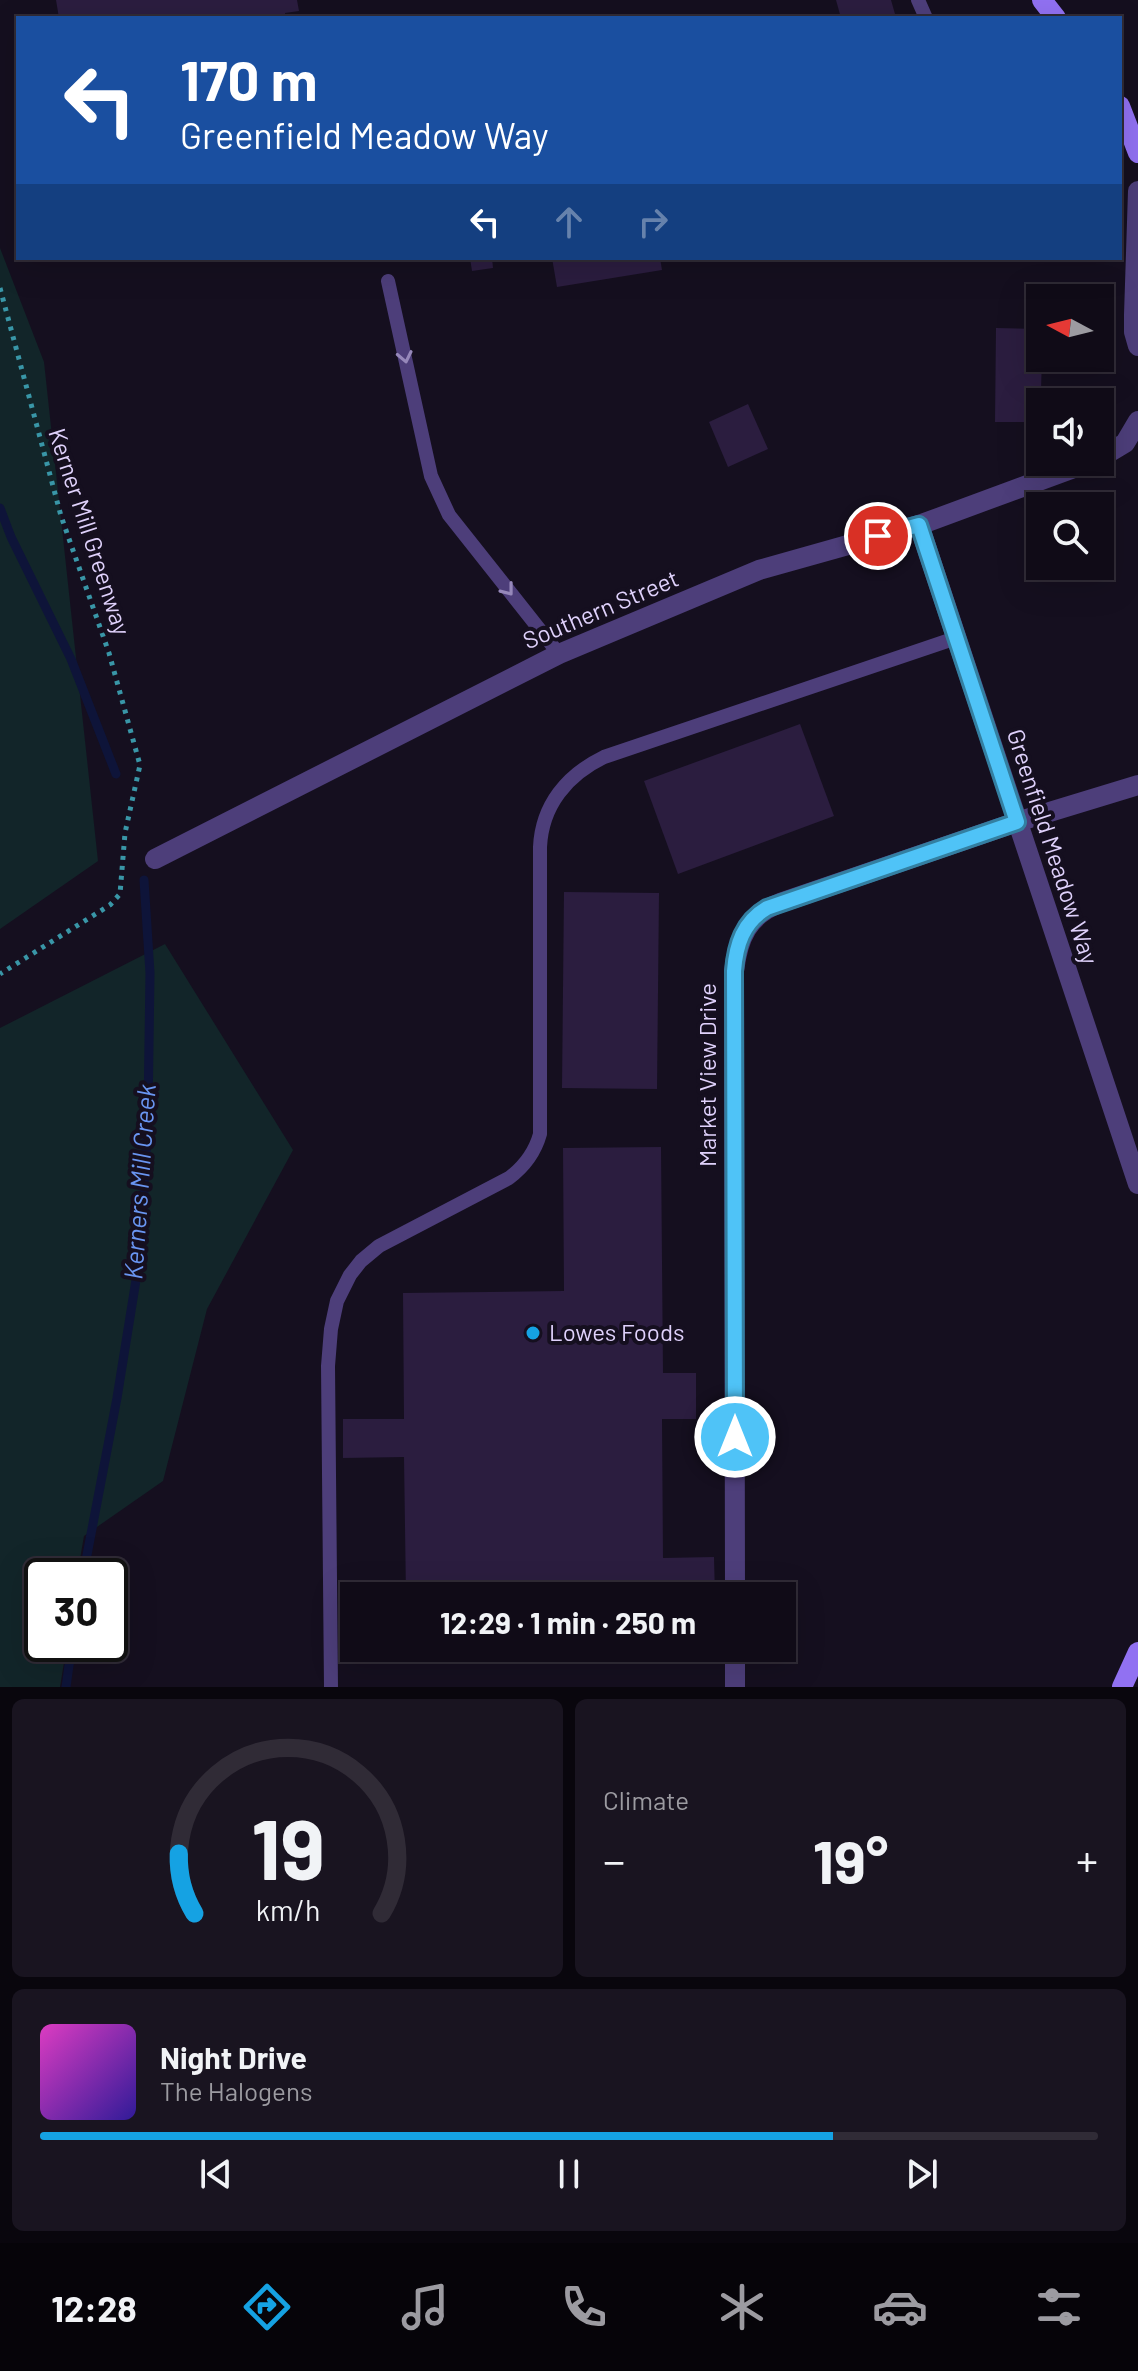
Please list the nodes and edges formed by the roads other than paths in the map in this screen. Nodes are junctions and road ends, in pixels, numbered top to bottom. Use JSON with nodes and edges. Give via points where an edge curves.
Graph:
{"nodes":[{"id":1,"x":1042,"y":0,"type":"edge"},
{"id":2,"x":1054,"y":16,"type":"edge"},
{"id":3,"x":1122,"y":111,"type":"edge"},
{"id":4,"x":1132,"y":134,"type":"edge"},
{"id":5,"x":1138,"y":191,"type":"edge"},
{"id":6,"x":388,"y":281,"type":"dead end"},
{"id":7,"x":1138,"y":346,"type":"edge"},
{"id":8,"x":1138,"y":421,"type":"edge"},
{"id":9,"x":1114,"y":450,"type":"edge"},
{"id":10,"x":1052,"y":476,"type":"edge"},
{"id":11,"x":919,"y":525,"type":"junction"},
{"id":12,"x":956,"y":638,"type":"junction"},
{"id":13,"x":559,"y":654,"type":"junction"},
{"id":14,"x":1138,"y":785,"type":"edge"},
{"id":15,"x":1017,"y":822,"type":"junction"},
{"id":16,"x":155,"y":859,"type":"dead end"},
{"id":17,"x":1138,"y":1184,"type":"edge"},
{"id":18,"x":735,"y":1582,"type":"edge"},
{"id":19,"x":1138,"y":1652,"type":"edge"},
{"id":20,"x":735,"y":1662,"type":"edge"},
{"id":21,"x":1138,"y":1681,"type":"edge"},
{"id":22,"x":331,"y":1687,"type":"edge"},
{"id":23,"x":735,"y":1687,"type":"edge"},
{"id":24,"x":1123,"y":1687,"type":"edge"}],
"edges":[{"from":1,"to":2,"type":"main road"},
{"from":3,"to":4,"type":"main road"},
{"from":5,"to":7,"type":"street"},
{"from":6,"to":13,"type":"lane","one_way":true,"via":[[431,476],[449,515]]},
{"from":8,"to":9,"type":"street","via":[[1125,443]]},
{"from":10,"to":11,"type":"street","name":"Southern Street"},
{"from":11,"to":12,"type":"street","name":"Greenfield Meadow Way"},
{"from":11,"to":13,"type":"street","name":"Southern Street","via":[[759,570]]},
{"from":12,"to":15,"type":"street","name":"Greenfield Meadow Way"},
{"from":12,"to":22,"type":"lane","via":[[604,757],[570,779],[551,804],[540,847],[540,1134],[534,1150],[509,1178],[371,1252],[350,1275],[335,1309],[328,1366]]},
{"from":13,"to":16,"type":"street","name":"Southern Street"},
{"from":14,"to":15,"type":"street","name":"Market View Drive"},
{"from":15,"to":17,"type":"street","name":"Greenfield Meadow Way"},
{"from":15,"to":18,"type":"street","name":"Market View Drive","via":[[767,908],[741,936],[733,980]]},
{"from":19,"to":24,"type":"main road"},
{"from":20,"to":23,"type":"street"},
{"from":21,"to":24,"type":"main road"}]}
